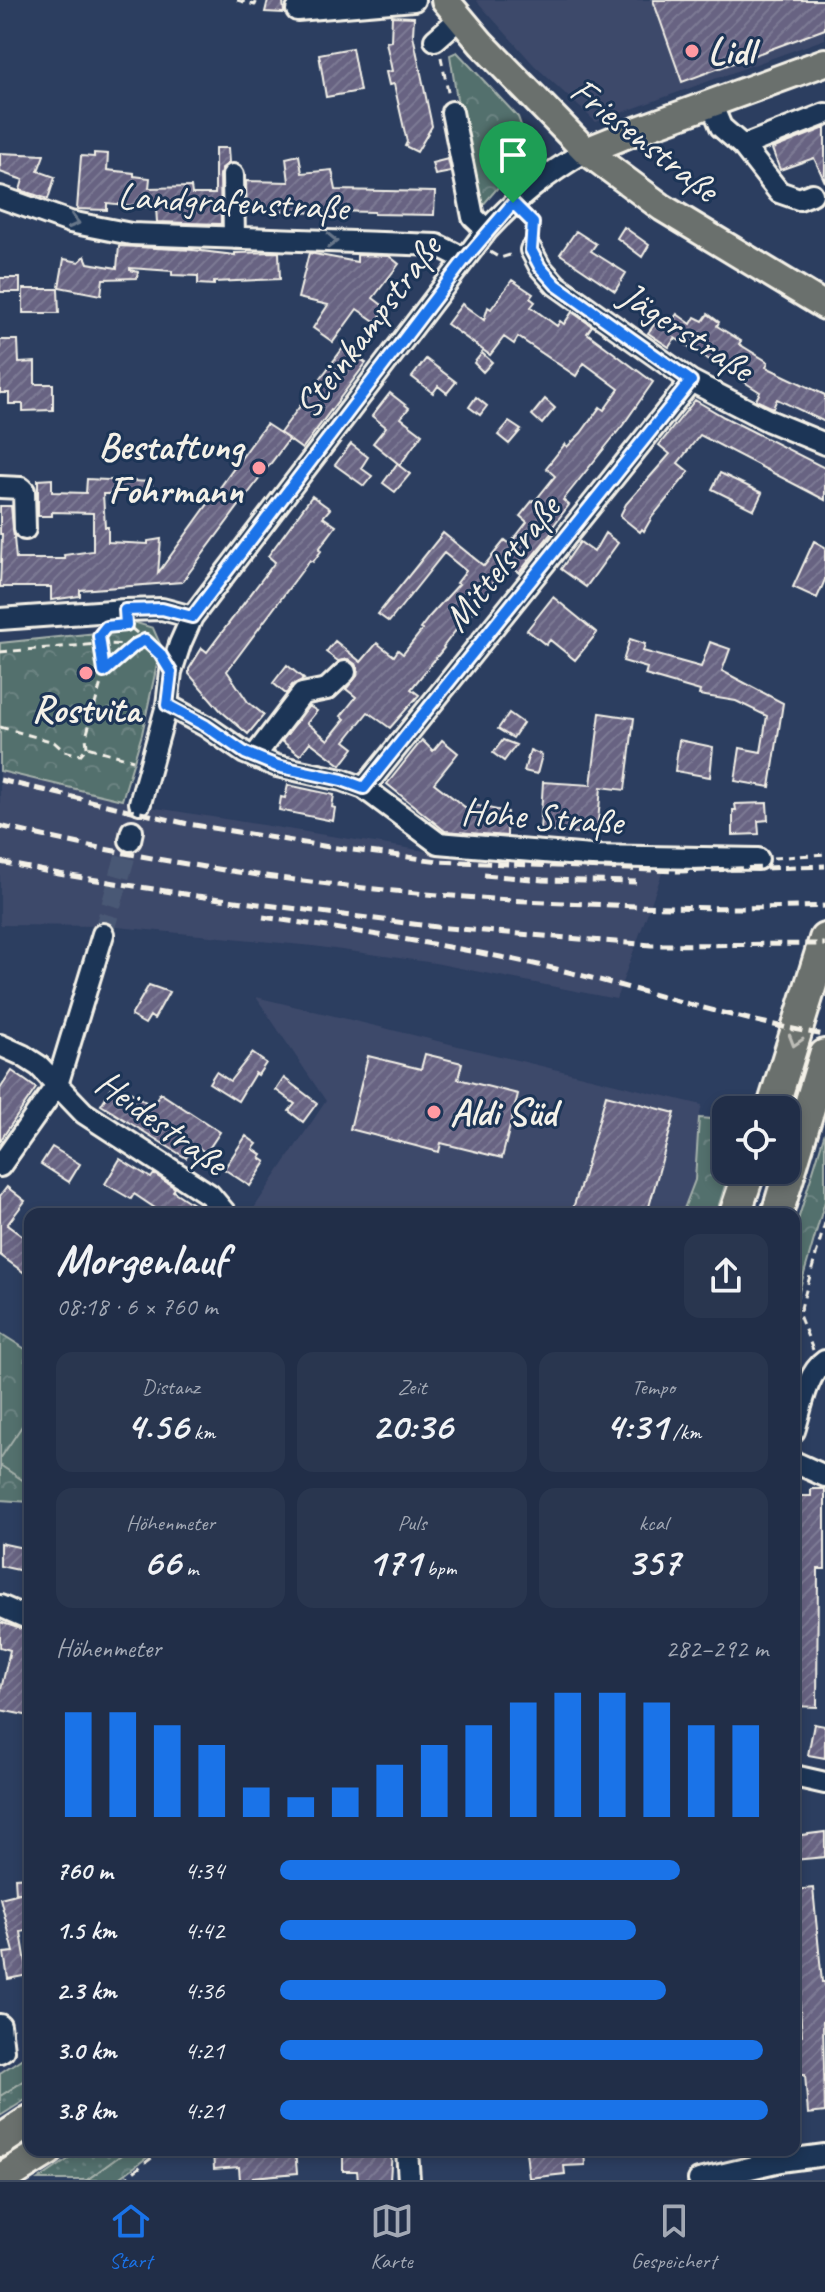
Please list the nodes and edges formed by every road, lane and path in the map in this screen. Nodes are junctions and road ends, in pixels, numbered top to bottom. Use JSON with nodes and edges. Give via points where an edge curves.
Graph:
{"nodes":[{"id":1,"x":237,"y":0,"type":"edge"},
{"id":2,"x":257,"y":0,"type":"edge"},
{"id":3,"x":414,"y":0,"type":"edge"},
{"id":4,"x":453,"y":9,"type":"edge"},
{"id":5,"x":297,"y":10,"type":"dead end"},
{"id":6,"x":435,"y":40,"type":"joint"},
{"id":7,"x":825,"y":62,"type":"edge"},
{"id":8,"x":711,"y":103,"type":"junction"},
{"id":9,"x":452,"y":112,"type":"joint"},
{"id":10,"x":825,"y":114,"type":"edge"},
{"id":11,"x":743,"y":146,"type":"junction"},
{"id":12,"x":586,"y":151,"type":"junction"},
{"id":13,"x":233,"y":175,"type":"dead end"},
{"id":14,"x":812,"y":194,"type":"dead end"},
{"id":15,"x":0,"y":197,"type":"edge"},
{"id":16,"x":513,"y":203,"type":"junction"},
{"id":17,"x":234,"y":238,"type":"junction"},
{"id":18,"x":476,"y":245,"type":"junction"},
{"id":19,"x":531,"y":250,"type":"junction"},
{"id":20,"x":825,"y":306,"type":"edge"},
{"id":21,"x":691,"y":381,"type":"junction"},
{"id":22,"x":825,"y":444,"type":"edge"},
{"id":23,"x":0,"y":487,"type":"edge"},
{"id":24,"x":25,"y":529,"type":"dead end"},
{"id":25,"x":125,"y":610,"type":"junction"},
{"id":26,"x":192,"y":617,"type":"junction"},
{"id":27,"x":0,"y":619,"type":"edge"},
{"id":28,"x":106,"y":627,"type":"dead end"},
{"id":29,"x":145,"y":640,"type":"junction"},
{"id":30,"x":99,"y":644,"type":"junction"},
{"id":31,"x":135,"y":645,"type":"junction"},
{"id":32,"x":0,"y":652,"type":"edge"},
{"id":33,"x":104,"y":672,"type":"junction"},
{"id":34,"x":171,"y":672,"type":"junction"},
{"id":35,"x":345,"y":672,"type":"dead end"},
{"id":36,"x":167,"y":705,"type":"junction"},
{"id":37,"x":0,"y":727,"type":"edge"},
{"id":38,"x":87,"y":747,"type":"junction"},
{"id":39,"x":254,"y":757,"type":"junction"},
{"id":40,"x":135,"y":760,"type":"dead end"},
{"id":41,"x":364,"y":788,"type":"junction"},
{"id":42,"x":140,"y":803,"type":"dead end"},
{"id":43,"x":825,"y":854,"type":"edge"},
{"id":44,"x":758,"y":859,"type":"joint"},
{"id":45,"x":103,"y":934,"type":"tunnel mouth"},
{"id":46,"x":825,"y":939,"type":"edge"},
{"id":47,"x":0,"y":1045,"type":"edge"},
{"id":48,"x":825,"y":1055,"type":"edge"},
{"id":49,"x":57,"y":1085,"type":"junction"},
{"id":50,"x":776,"y":1096,"type":"edge"},
{"id":51,"x":0,"y":1166,"type":"edge"},
{"id":52,"x":745,"y":1184,"type":"edge"},
{"id":53,"x":221,"y":1208,"type":"edge"},
{"id":54,"x":737,"y":1208,"type":"edge"},
{"id":55,"x":779,"y":1208,"type":"edge"},
{"id":56,"x":825,"y":1223,"type":"edge"},
{"id":57,"x":800,"y":1311,"type":"edge"},
{"id":58,"x":800,"y":1318,"type":"edge"},
{"id":59,"x":823,"y":1362,"type":"edge"},
{"id":60,"x":800,"y":1413,"type":"edge"},
{"id":61,"x":800,"y":1465,"type":"edge"},
{"id":62,"x":825,"y":1476,"type":"edge"},
{"id":63,"x":0,"y":1606,"type":"edge"},
{"id":64,"x":24,"y":1616,"type":"edge"},
{"id":65,"x":800,"y":1777,"type":"edge"},
{"id":66,"x":825,"y":1783,"type":"edge"},
{"id":67,"x":0,"y":2025,"type":"edge"},
{"id":68,"x":2,"y":2051,"type":"edge"},
{"id":69,"x":24,"y":2125,"type":"edge"},
{"id":70,"x":0,"y":2141,"type":"edge"},
{"id":71,"x":800,"y":2155,"type":"edge"},
{"id":72,"x":825,"y":2155,"type":"edge"},
{"id":73,"x":38,"y":2156,"type":"edge"},
{"id":74,"x":154,"y":2156,"type":"edge"},
{"id":75,"x":407,"y":2156,"type":"edge"},
{"id":76,"x":777,"y":2156,"type":"edge"},
{"id":77,"x":0,"y":2180,"type":"edge"},
{"id":78,"x":123,"y":2180,"type":"edge"},
{"id":79,"x":409,"y":2180,"type":"edge"},
{"id":80,"x":699,"y":2180,"type":"edge"}],
"edges":[{"from":1,"to":2,"type":"path","via":[[255,5]]},
{"from":3,"to":5,"type":"street"},
{"from":4,"to":6,"type":"street"},
{"from":4,"to":12,"type":"main road","name":"Friesenstraße"},
{"from":6,"to":9,"type":"path"},
{"from":7,"to":8,"type":"main road","name":"Steinkampstraße"},
{"from":8,"to":11,"type":"street","via":[[721,127]]},
{"from":8,"to":12,"type":"main road","name":"Steinkampstraße"},
{"from":9,"to":18,"type":"street"},
{"from":10,"to":11,"type":"street"},
{"from":11,"to":14,"type":"street","via":[[779,192],[799,199]]},
{"from":12,"to":16,"type":"street","name":"Steinkampstraße"},
{"from":12,"to":20,"type":"main road","name":"Friesenstraße","via":[[663,208]]},
{"from":13,"to":17,"type":"street"},
{"from":15,"to":17,"type":"street","name":"Landgrafenstraße","one_way":true,"via":[[70,222],[131,234]]},
{"from":16,"to":18,"type":"street","name":"Steinkampstraße"},
{"from":16,"to":19,"type":"path","via":[[533,223]]},
{"from":17,"to":18,"type":"street","name":"Landgrafenstraße","one_way":true},
{"from":18,"to":19,"type":"path","via":[[500,258]]},
{"from":18,"to":26,"type":"street","name":"Steinkampstraße"},
{"from":19,"to":21,"type":"street","name":"Jägerstraße","via":[[556,285]]},
{"from":21,"to":22,"type":"street","name":"Jägerstraße"},
{"from":21,"to":41,"type":"street","name":"Mittelstraße"},
{"from":23,"to":24,"type":"street","via":[[24,491]]},
{"from":25,"to":26,"type":"street","via":[[162,609]]},
{"from":25,"to":27,"type":"street"},
{"from":25,"to":29,"type":"path","via":[[126,625]]},
{"from":26,"to":34,"type":"street","name":"Steinkampstraße"},
{"from":28,"to":30,"type":"path"},
{"from":29,"to":31,"type":"path"},
{"from":29,"to":34,"type":"path"},
{"from":30,"to":31,"type":"path"},
{"from":30,"to":32,"type":"path"},
{"from":30,"to":33,"type":"path"},
{"from":31,"to":33,"type":"path"},
{"from":33,"to":38,"type":"path"},
{"from":34,"to":36,"type":"street","name":"Steinkampstraße"},
{"from":35,"to":39,"type":"street","via":[[327,689],[302,694]]},
{"from":36,"to":39,"type":"street","name":"Hohe Straße"},
{"from":36,"to":42,"type":"street","name":"Steinkampstraße"},
{"from":37,"to":38,"type":"path","via":[[80,755]]},
{"from":38,"to":40,"type":"path"},
{"from":39,"to":41,"type":"street","name":"Hohe Straße"},
{"from":41,"to":44,"type":"street","name":"Hohe Straße","via":[[429,838],[448,845],[591,856]]},
{"from":43,"to":44,"type":"path"},
{"from":45,"to":49,"type":"street"},
{"from":46,"to":50,"type":"highway","one_way":true},
{"from":47,"to":49,"type":"street","name":"Heidestraße","via":[[39,1066]]},
{"from":48,"to":55,"type":"highway"},
{"from":49,"to":51,"type":"street"},
{"from":49,"to":53,"type":"street","name":"Heidestraße","via":[[84,1113],[210,1195]]},
{"from":52,"to":54,"type":"highway"},
{"from":56,"to":57,"type":"path"},
{"from":58,"to":59,"type":"path"},
{"from":59,"to":60,"type":"street"},
{"from":61,"to":62,"type":"street"},
{"from":63,"to":64,"type":"street"},
{"from":65,"to":66,"type":"street"},
{"from":67,"to":68,"type":"street"},
{"from":69,"to":70,"type":"highway"},
{"from":71,"to":72,"type":"street"},
{"from":73,"to":77,"type":"highway"},
{"from":74,"to":78,"type":"path"},
{"from":75,"to":79,"type":"street"},
{"from":76,"to":80,"type":"street"}]}
